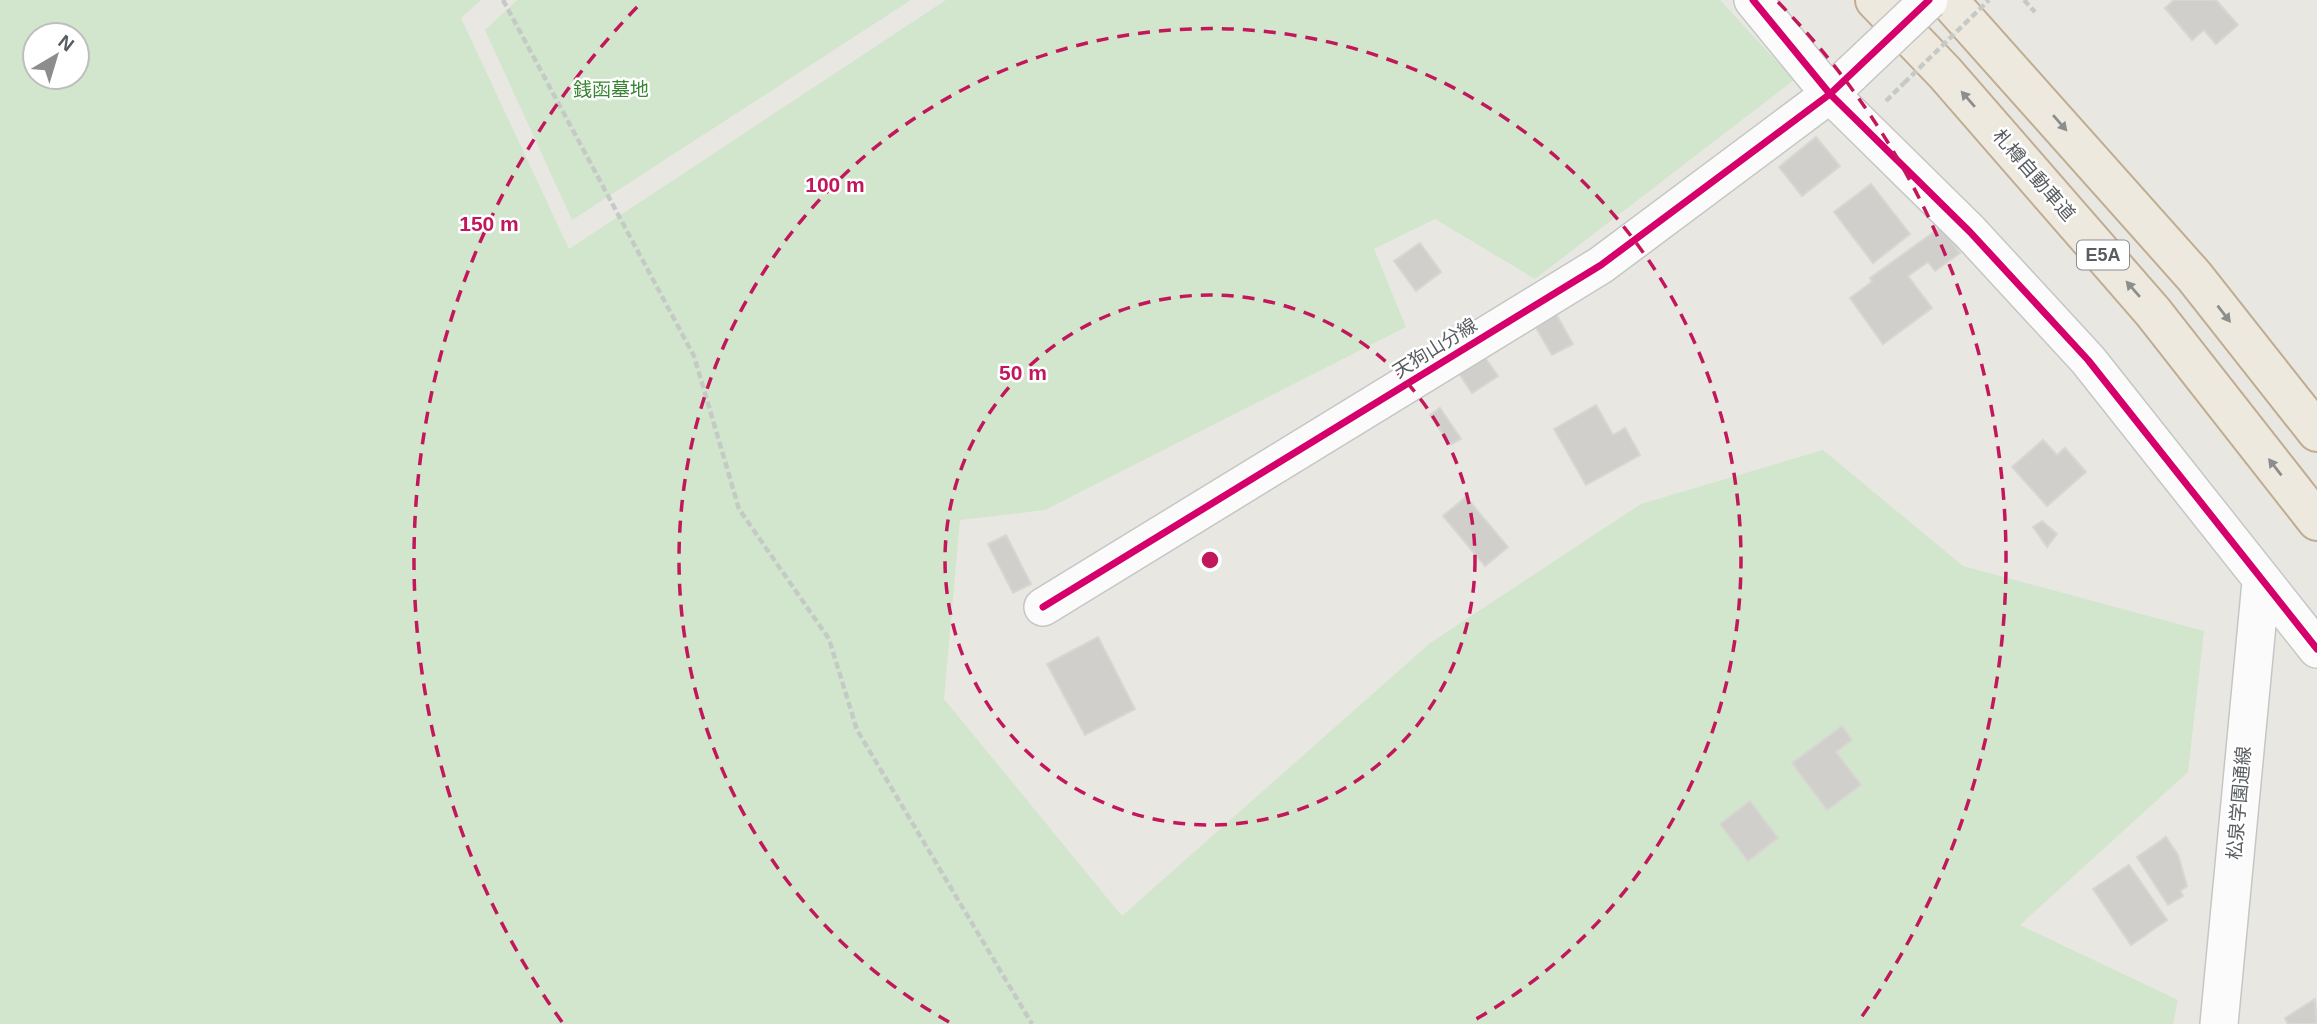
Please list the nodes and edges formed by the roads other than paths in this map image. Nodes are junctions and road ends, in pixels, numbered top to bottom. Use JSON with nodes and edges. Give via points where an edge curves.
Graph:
{"nodes":[{"id":1,"x":1753,"y":0,"type":"edge"},
{"id":2,"x":1875,"y":0,"type":"edge"},
{"id":3,"x":1928,"y":0,"type":"edge"},
{"id":4,"x":1948,"y":0,"type":"edge"},
{"id":5,"x":1841,"y":83,"type":"junction"},
{"id":6,"x":2317,"y":432,"type":"edge"},
{"id":7,"x":2317,"y":521,"type":"edge"},
{"id":8,"x":2261,"y":582,"type":"junction"},
{"id":9,"x":1043,"y":607,"type":"dead end"},
{"id":10,"x":2317,"y":649,"type":"edge"},
{"id":11,"x":2219,"y":1024,"type":"edge"}],
"edges":[{"from":1,"to":5,"type":"street"},
{"from":7,"to":2,"type":"highway","name":"札樽自動車道","number":"E5A","one_way":true,"via":[[2153,312],[1945,73]]},
{"from":3,"to":5,"type":"street","name":"天狗山分線","bridge":true},
{"from":4,"to":6,"type":"highway","number":"E5A","one_way":true,"via":[[2194,276]]},
{"from":5,"to":8,"type":"street","via":[[2088,360]]},
{"from":5,"to":9,"type":"street","name":"天狗山分線","via":[[1601,265]]},
{"from":8,"to":10,"type":"street"},
{"from":8,"to":11,"type":"street","name":"松泉学園通線"}]}
